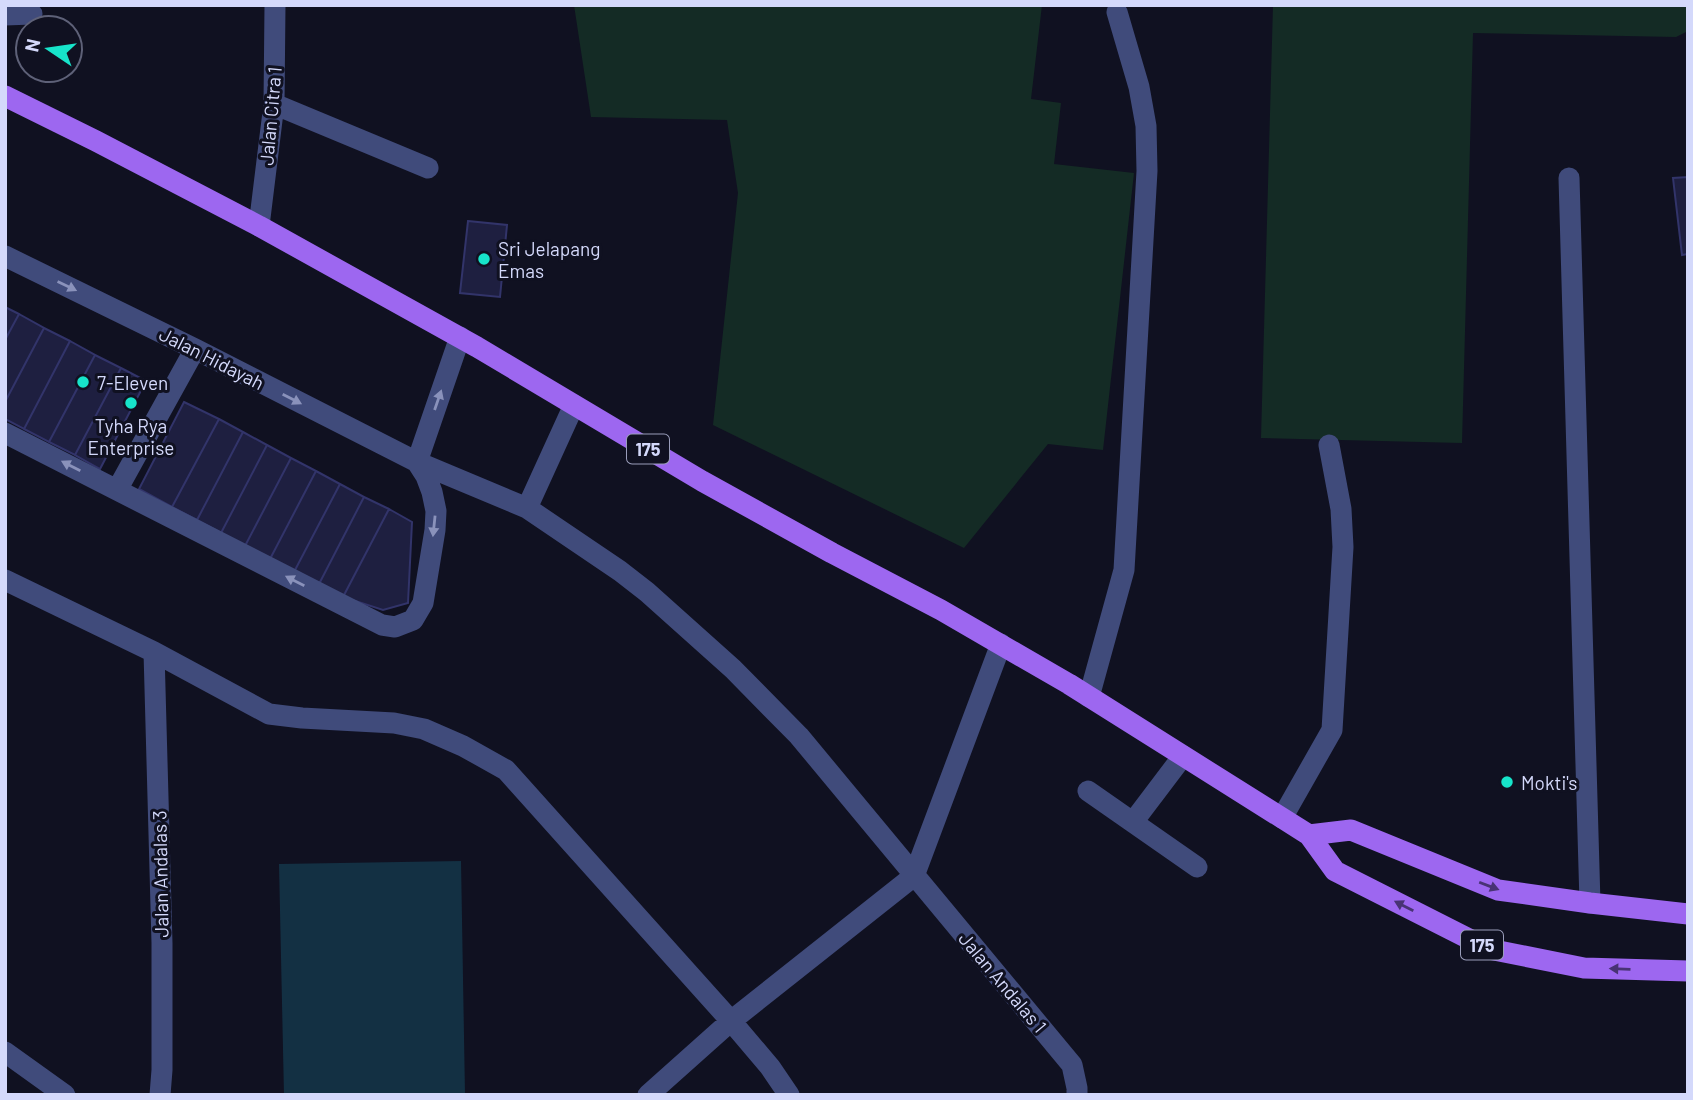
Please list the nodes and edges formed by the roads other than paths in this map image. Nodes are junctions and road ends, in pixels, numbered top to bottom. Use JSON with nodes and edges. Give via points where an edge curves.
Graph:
{"nodes":[{"id":1,"x":275,"y":5,"type":"edge"},
{"id":2,"x":1117,"y":12,"type":"dead end"},
{"id":3,"x":5,"y":96,"type":"edge"},
{"id":4,"x":274,"y":104,"type":"junction"},
{"id":5,"x":15,"y":105,"type":"edge"},
{"id":6,"x":428,"y":169,"type":"dead end"},
{"id":7,"x":1569,"y":178,"type":"dead end"},
{"id":8,"x":258,"y":226,"type":"junction"},
{"id":9,"x":5,"y":256,"type":"edge"},
{"id":10,"x":460,"y":337,"type":"junction"},
{"id":11,"x":195,"y":349,"type":"junction"},
{"id":12,"x":574,"y":405,"type":"junction"},
{"id":13,"x":5,"y":433,"type":"edge"},
{"id":14,"x":1329,"y":445,"type":"dead end"},
{"id":15,"x":417,"y":462,"type":"junction"},
{"id":16,"x":117,"y":489,"type":"junction"},
{"id":17,"x":527,"y":508,"type":"junction"},
{"id":18,"x":5,"y":580,"type":"edge"},
{"id":19,"x":1001,"y":644,"type":"junction"},
{"id":20,"x":154,"y":652,"type":"junction"},
{"id":21,"x":1089,"y":697,"type":"junction"},
{"id":22,"x":1182,"y":756,"type":"junction"},
{"id":23,"x":1088,"y":791,"type":"dead end"},
{"id":24,"x":1282,"y":818,"type":"junction"},
{"id":25,"x":1133,"y":822,"type":"junction"},
{"id":26,"x":1309,"y":835,"type":"junction"},
{"id":27,"x":1197,"y":867,"type":"dead end"},
{"id":28,"x":914,"y":876,"type":"junction"},
{"id":29,"x":1590,"y":903,"type":"junction"},
{"id":30,"x":1688,"y":914,"type":"edge"},
{"id":31,"x":1688,"y":971,"type":"edge"},
{"id":32,"x":731,"y":1021,"type":"junction"},
{"id":33,"x":5,"y":1052,"type":"edge"},
{"id":34,"x":65,"y":1095,"type":"edge"},
{"id":35,"x":160,"y":1095,"type":"edge"},
{"id":36,"x":648,"y":1095,"type":"edge"},
{"id":37,"x":789,"y":1095,"type":"edge"},
{"id":38,"x":1077,"y":1095,"type":"edge"}],
"edges":[{"from":1,"to":4,"type":"street","name":"Jalan Citra 1"},
{"from":2,"to":21,"type":"street","via":[[1144,113],[1147,171],[1124,570]]},
{"from":3,"to":5,"type":"main road","number":"175"},
{"from":4,"to":6,"type":"street"},
{"from":4,"to":8,"type":"street","name":"Jalan Citra 1"},
{"from":5,"to":8,"type":"main road","number":"175","via":[[108,147]]},
{"from":7,"to":29,"type":"street"},
{"from":8,"to":10,"type":"main road","number":"175"},
{"from":9,"to":11,"type":"street","name":"Jalan Hidayah","one_way":true},
{"from":10,"to":12,"type":"main road","number":"175"},
{"from":15,"to":10,"type":"street","one_way":true},
{"from":11,"to":15,"type":"street","name":"Jalan Hidayah","one_way":true},
{"from":11,"to":16,"type":"street"},
{"from":12,"to":17,"type":"street"},
{"from":12,"to":19,"type":"main road","number":"175","via":[[702,481]]},
{"from":16,"to":13,"type":"street","one_way":true},
{"from":14,"to":24,"type":"street","via":[[1343,547],[1332,730]]},
{"from":15,"to":16,"type":"street","one_way":true,"via":[[432,492],[435,530],[423,603],[413,620],[395,627],[382,625]]},
{"from":15,"to":17,"type":"street","name":"Jalan Hidayah"},
{"from":17,"to":28,"type":"street","name":"Jalan Andalas 1","via":[[638,585],[733,669],[799,736]]},
{"from":18,"to":20,"type":"street"},
{"from":19,"to":21,"type":"main road","number":"175"},
{"from":19,"to":28,"type":"street"},
{"from":20,"to":32,"type":"street","via":[[270,714],[424,729],[506,770]]},
{"from":20,"to":35,"type":"street","name":"Jalan Andalas 3","via":[[162,943]]},
{"from":21,"to":22,"type":"main road","number":"175"},
{"from":22,"to":24,"type":"main road","number":"175"},
{"from":22,"to":25,"type":"street"},
{"from":23,"to":25,"type":"street"},
{"from":24,"to":26,"type":"main road","number":"175"},
{"from":25,"to":27,"type":"street"},
{"from":26,"to":29,"type":"main road","one_way":true,"via":[[1351,830],[1498,890]]},
{"from":31,"to":26,"type":"main road","number":"175","one_way":true,"via":[[1584,968],[1489,949],[1335,871]]},
{"from":28,"to":32,"type":"street"},
{"from":28,"to":38,"type":"street","name":"Jalan Andalas 1","via":[[1072,1065]]},
{"from":29,"to":30,"type":"main road"},
{"from":32,"to":36,"type":"street"},
{"from":32,"to":37,"type":"street"},
{"from":33,"to":34,"type":"street"}]}
